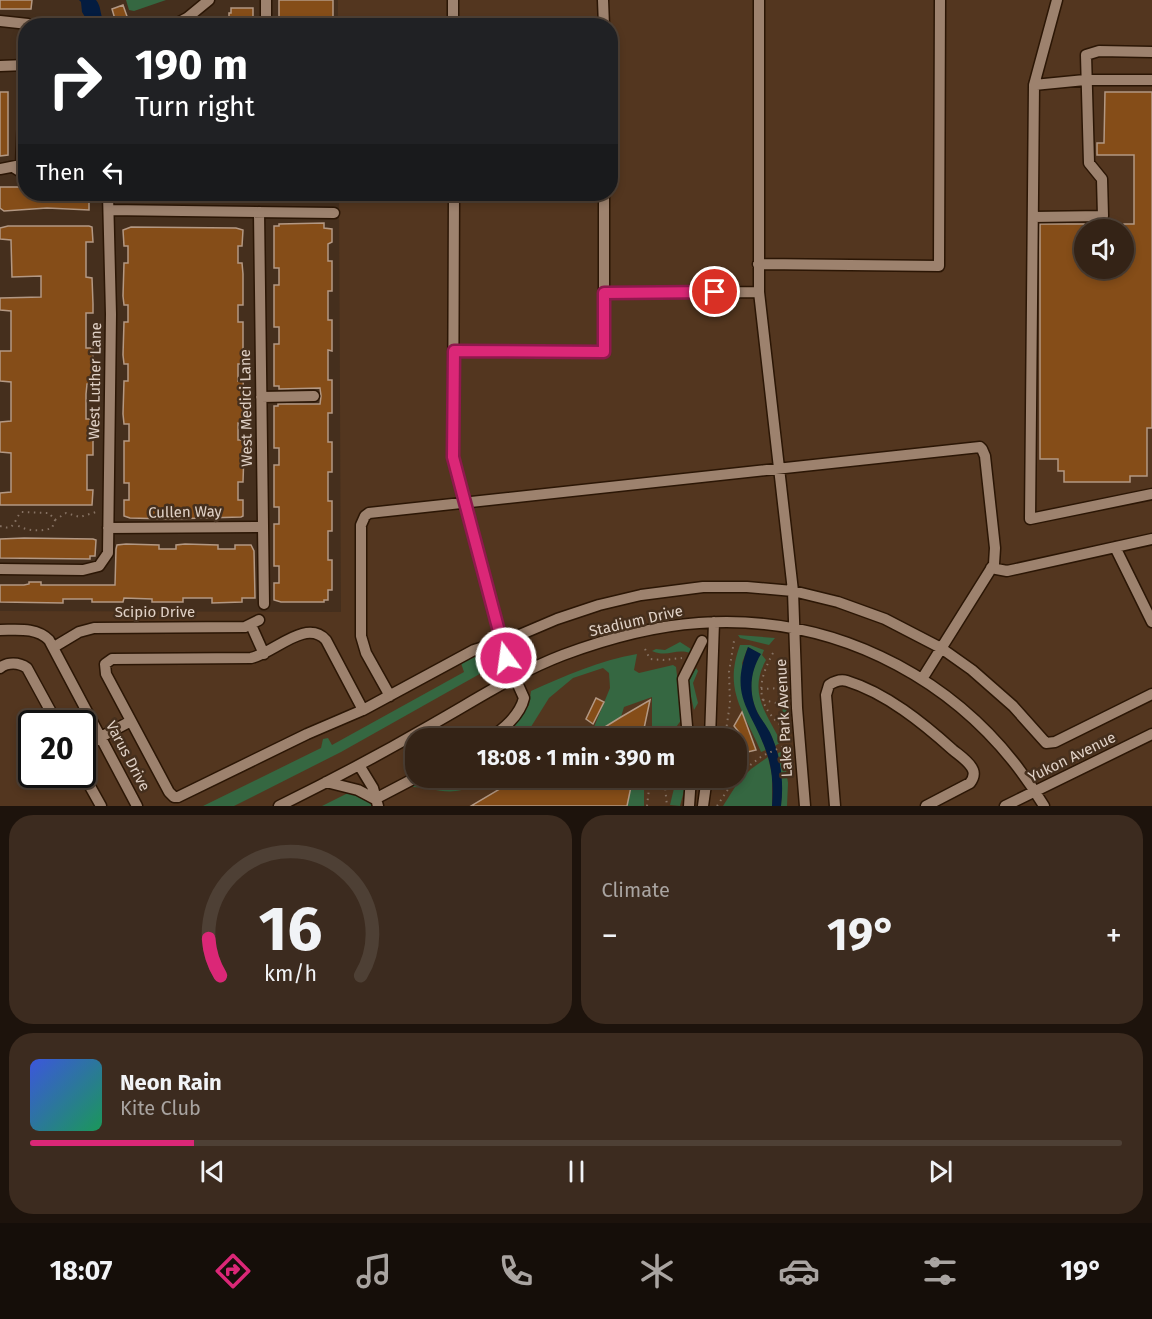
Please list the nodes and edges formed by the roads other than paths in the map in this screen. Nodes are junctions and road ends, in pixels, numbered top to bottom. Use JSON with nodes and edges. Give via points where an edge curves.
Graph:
{"nodes":[{"id":1,"x":209,"y":0,"type":"edge"},
{"id":2,"x":266,"y":0,"type":"edge"},
{"id":3,"x":453,"y":0,"type":"edge"},
{"id":4,"x":603,"y":0,"type":"edge"},
{"id":5,"x":759,"y":0,"type":"edge"},
{"id":6,"x":940,"y":0,"type":"edge"},
{"id":7,"x":1057,"y":0,"type":"edge"},
{"id":8,"x":186,"y":18,"type":"edge"},
{"id":9,"x":266,"y":18,"type":"edge"},
{"id":10,"x":453,"y":18,"type":"edge"},
{"id":11,"x":604,"y":18,"type":"edge"},
{"id":12,"x":0,"y":21,"type":"edge"},
{"id":13,"x":18,"y":23,"type":"edge"},
{"id":14,"x":1152,"y":52,"type":"edge"},
{"id":15,"x":18,"y":65,"type":"edge"},
{"id":16,"x":0,"y":66,"type":"edge"},
{"id":17,"x":1085,"y":80,"type":"junction"},
{"id":18,"x":1152,"y":80,"type":"edge"},
{"id":19,"x":1034,"y":86,"type":"junction"},
{"id":20,"x":18,"y":166,"type":"edge"},
{"id":21,"x":13,"y":167,"type":"junction"},
{"id":22,"x":0,"y":169,"type":"edge"},
{"id":23,"x":18,"y":170,"type":"edge"},
{"id":24,"x":108,"y":201,"type":"edge"},
{"id":25,"x":454,"y":201,"type":"edge"},
{"id":26,"x":604,"y":201,"type":"edge"},
{"id":27,"x":109,"y":210,"type":"junction"},
{"id":28,"x":259,"y":212,"type":"junction"},
{"id":29,"x":334,"y":213,"type":"dead end"},
{"id":30,"x":1033,"y":217,"type":"junction"},
{"id":31,"x":758,"y":264,"type":"junction"},
{"id":32,"x":759,"y":292,"type":"junction"},
{"id":33,"x":604,"y":293,"type":"junction"},
{"id":34,"x":454,"y":351,"type":"junction"},
{"id":35,"x":315,"y":396,"type":"dead end"},
{"id":36,"x":261,"y":397,"type":"junction"},
{"id":37,"x":779,"y":468,"type":"junction"},
{"id":38,"x":1152,"y":494,"type":"edge"},
{"id":39,"x":465,"y":502,"type":"junction"},
{"id":40,"x":263,"y":527,"type":"junction"},
{"id":41,"x":108,"y":528,"type":"junction"},
{"id":42,"x":1152,"y":539,"type":"edge"},
{"id":43,"x":1115,"y":548,"type":"junction"},
{"id":44,"x":991,"y":568,"type":"junction"},
{"id":45,"x":0,"y":569,"type":"edge"},
{"id":46,"x":793,"y":591,"type":"junction"},
{"id":47,"x":264,"y":604,"type":"dead end"},
{"id":48,"x":714,"y":622,"type":"junction"},
{"id":49,"x":1152,"y":622,"type":"edge"},
{"id":50,"x":794,"y":628,"type":"junction"},
{"id":51,"x":0,"y":630,"type":"edge"},
{"id":52,"x":702,"y":641,"type":"dead end"},
{"id":53,"x":502,"y":642,"type":"junction"},
{"id":54,"x":54,"y":647,"type":"junction"},
{"id":55,"x":941,"y":648,"type":"junction"},
{"id":56,"x":264,"y":654,"type":"junction"},
{"id":57,"x":0,"y":668,"type":"edge"},
{"id":58,"x":515,"y":677,"type":"junction"},
{"id":59,"x":922,"y":679,"type":"junction"},
{"id":60,"x":1152,"y":694,"type":"edge"},
{"id":61,"x":390,"y":696,"type":"junction"},
{"id":62,"x":50,"y":710,"type":"edge"},
{"id":63,"x":363,"y":710,"type":"junction"},
{"id":64,"x":131,"y":721,"type":"junction"},
{"id":65,"x":505,"y":728,"type":"edge"},
{"id":66,"x":687,"y":728,"type":"edge"},
{"id":67,"x":710,"y":728,"type":"edge"},
{"id":68,"x":1152,"y":734,"type":"edge"},
{"id":69,"x":101,"y":737,"type":"junction"},
{"id":70,"x":96,"y":740,"type":"edge"},
{"id":71,"x":359,"y":765,"type":"junction"},
{"id":72,"x":326,"y":782,"type":"junction"},
{"id":73,"x":405,"y":784,"type":"edge"},
{"id":74,"x":91,"y":788,"type":"edge"},
{"id":75,"x":692,"y":788,"type":"edge"},
{"id":76,"x":705,"y":788,"type":"edge"},
{"id":77,"x":1035,"y":791,"type":"junction"},
{"id":78,"x":377,"y":802,"type":"edge"},
{"id":79,"x":101,"y":806,"type":"edge"},
{"id":80,"x":137,"y":806,"type":"edge"},
{"id":81,"x":279,"y":806,"type":"edge"},
{"id":82,"x":689,"y":806,"type":"edge"},
{"id":83,"x":703,"y":806,"type":"edge"},
{"id":84,"x":806,"y":806,"type":"edge"},
{"id":85,"x":835,"y":806,"type":"edge"},
{"id":86,"x":926,"y":806,"type":"edge"},
{"id":87,"x":1005,"y":806,"type":"edge"},
{"id":88,"x":1044,"y":806,"type":"edge"}],
"edges":[{"from":1,"to":8,"type":"street"},
{"from":2,"to":9,"type":"street"},
{"from":3,"to":10,"type":"street"},
{"from":4,"to":11,"type":"street"},
{"from":5,"to":31,"type":"street","name":"Lake Park Avenue"},
{"from":6,"to":31,"type":"street","via":[[939,266]]},
{"from":7,"to":19,"type":"street"},
{"from":12,"to":13,"type":"street"},
{"from":14,"to":17,"type":"street","via":[[1093,52],[1086,56]]},
{"from":15,"to":16,"type":"street"},
{"from":17,"to":18,"type":"street"},
{"from":17,"to":19,"type":"street"},
{"from":17,"to":30,"type":"street","via":[[1089,164],[1102,179],[1103,216]]},
{"from":19,"to":30,"type":"street"},
{"from":20,"to":21,"type":"street"},
{"from":21,"to":22,"type":"street"},
{"from":21,"to":23,"type":"street"},
{"from":24,"to":27,"type":"street","name":"West Luther Lane"},
{"from":25,"to":34,"type":"street"},
{"from":26,"to":33,"type":"street"},
{"from":27,"to":28,"type":"street"},
{"from":27,"to":41,"type":"street","name":"West Luther Lane"},
{"from":28,"to":29,"type":"street"},
{"from":28,"to":36,"type":"street","name":"West Medici Lane"},
{"from":30,"to":38,"type":"street","via":[[1030,519]]},
{"from":31,"to":32,"type":"street","name":"Lake Park Avenue"},
{"from":32,"to":33,"type":"street"},
{"from":32,"to":37,"type":"street","name":"Lake Park Avenue"},
{"from":33,"to":34,"type":"street","via":[[604,352]]},
{"from":34,"to":39,"type":"street","via":[[453,457]]},
{"from":35,"to":36,"type":"street"},
{"from":36,"to":40,"type":"street","name":"West Medici Lane"},
{"from":37,"to":39,"type":"street"},
{"from":37,"to":44,"type":"street","via":[[980,447],[985,456],[995,548]]},
{"from":37,"to":46,"type":"street","name":"Lake Park Avenue"},
{"from":39,"to":53,"type":"street"},
{"from":39,"to":61,"type":"street","via":[[374,512],[363,520],[362,642]]},
{"from":40,"to":41,"type":"street","name":"Cullen Way"},
{"from":40,"to":47,"type":"street","name":"West Medici Lane"},
{"from":41,"to":45,"type":"street","name":"West Luther Lane","via":[[108,553],[99,566],[83,570]]},
{"from":42,"to":43,"type":"street"},
{"from":43,"to":44,"type":"street","via":[[1006,571]]},
{"from":43,"to":49,"type":"street"},
{"from":44,"to":55,"type":"street"},
{"from":46,"to":50,"type":"street","name":"Lake Park Avenue"},
{"from":46,"to":53,"type":"street","via":[[718,586],[642,595],[571,614]]},
{"from":46,"to":55,"type":"street","via":[[877,615]]},
{"from":48,"to":50,"type":"street","name":"Stadium Drive"},
{"from":48,"to":58,"type":"street","name":"Stadium Drive","via":[[662,627],[602,642]]},
{"from":48,"to":67,"type":"street"},
{"from":50,"to":59,"type":"street","name":"Stadium Drive","via":[[863,649]]},
{"from":50,"to":84,"type":"street","name":"Lake Park Avenue"},
{"from":51,"to":54,"type":"street","name":"Varus Drive","via":[[35,631]]},
{"from":52,"to":66,"type":"street","via":[[683,679]]},
{"from":53,"to":58,"type":"street"},
{"from":53,"to":61,"type":"street","via":[[465,654]]},
{"from":54,"to":56,"type":"street","name":"Scipio Drive","via":[[79,632],[102,627],[255,623]]},
{"from":54,"to":69,"type":"street","name":"Varus Drive"},
{"from":55,"to":59,"type":"street"},
{"from":55,"to":60,"type":"street","via":[[988,683],[1046,743]]},
{"from":56,"to":63,"type":"street","via":[[300,634],[320,634]]},
{"from":56,"to":64,"type":"street","via":[[243,659],[108,661],[106,674]]},
{"from":57,"to":62,"type":"street","via":[[19,664],[27,668]]},
{"from":58,"to":65,"type":"street","via":[[523,694],[522,704]]},
{"from":58,"to":71,"type":"street","name":"Stadium Drive"},
{"from":59,"to":77,"type":"street","name":"Stadium Drive","via":[[984,729]]},
{"from":61,"to":63,"type":"street"},
{"from":63,"to":64,"type":"street","via":[[178,797],[169,792]]},
{"from":64,"to":69,"type":"street"},
{"from":68,"to":77,"type":"street","name":"Yukon Avenue"},
{"from":69,"to":70,"type":"street"},
{"from":69,"to":80,"type":"street","name":"Varus Drive"},
{"from":71,"to":72,"type":"street","name":"Stadium Drive"},
{"from":71,"to":78,"type":"street"},
{"from":72,"to":78,"type":"street","via":[[358,790]]},
{"from":72,"to":81,"type":"street","name":"Stadium Drive"},
{"from":73,"to":78,"type":"street"},
{"from":74,"to":79,"type":"street"},
{"from":75,"to":82,"type":"street"},
{"from":76,"to":83,"type":"street"},
{"from":77,"to":87,"type":"street","name":"Yukon Avenue"},
{"from":77,"to":88,"type":"street","name":"Stadium Drive"},
{"from":85,"to":86,"type":"street","via":[[826,695],[829,685],[841,680],[880,696],[910,715],[970,766],[974,774],[970,783]]}]}
